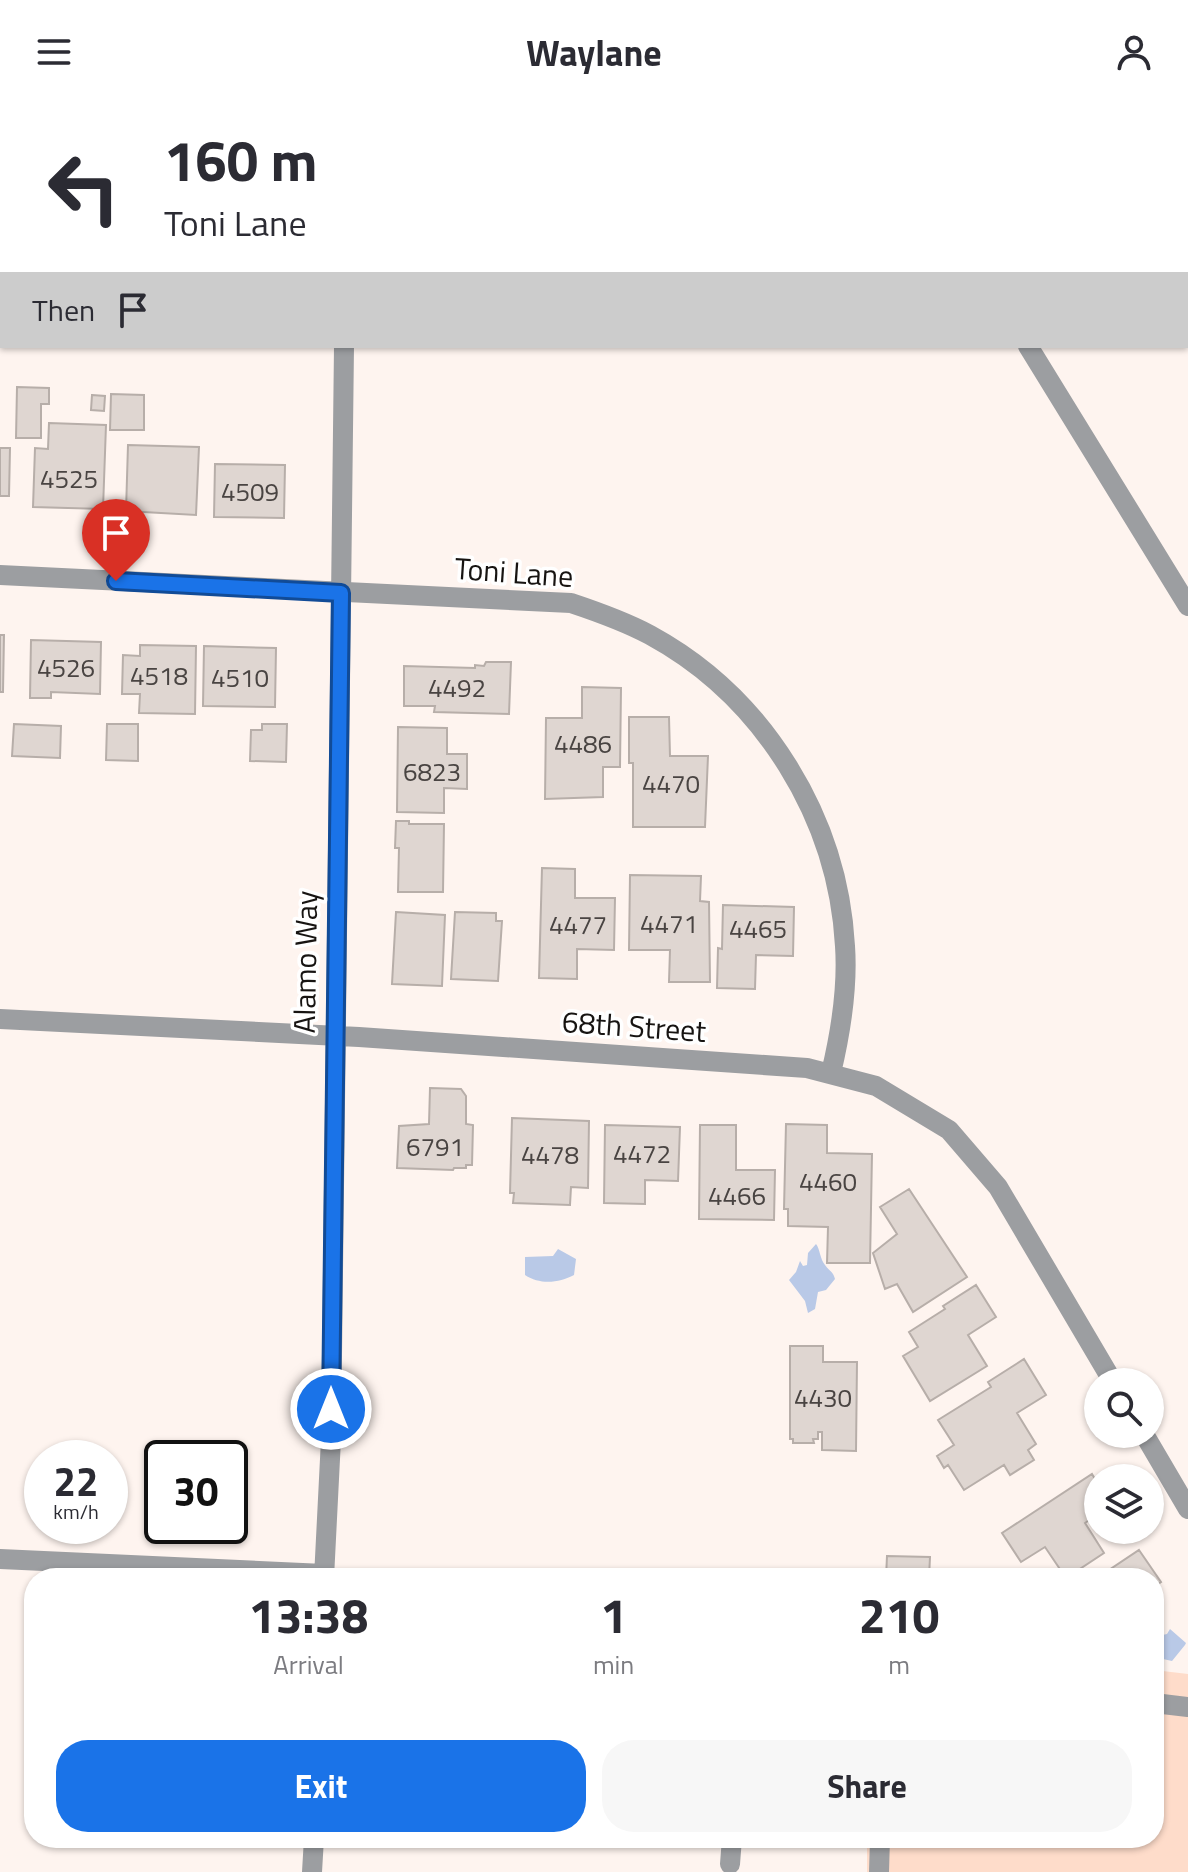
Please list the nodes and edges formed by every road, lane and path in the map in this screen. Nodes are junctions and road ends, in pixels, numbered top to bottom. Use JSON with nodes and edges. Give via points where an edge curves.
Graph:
{"nodes":[{"id":1,"x":344,"y":348,"type":"edge"},
{"id":2,"x":1033,"y":348,"type":"edge"},
{"id":3,"x":0,"y":575,"type":"edge"},
{"id":4,"x":341,"y":593,"type":"junction"},
{"id":5,"x":1188,"y":606,"type":"edge"},
{"id":6,"x":0,"y":1019,"type":"edge"},
{"id":7,"x":334,"y":1036,"type":"junction"},
{"id":8,"x":831,"y":1073,"type":"junction"},
{"id":9,"x":1105,"y":1368,"type":"edge"},
{"id":10,"x":1152,"y":1448,"type":"edge"},
{"id":11,"x":1188,"y":1509,"type":"edge"},
{"id":12,"x":0,"y":1559,"type":"edge"},
{"id":13,"x":172,"y":1568,"type":"edge"},
{"id":14,"x":324,"y":1568,"type":"edge"},
{"id":15,"x":1164,"y":1704,"type":"edge"},
{"id":16,"x":1188,"y":1707,"type":"edge"},
{"id":17,"x":313,"y":1848,"type":"edge"},
{"id":18,"x":731,"y":1848,"type":"edge"},
{"id":19,"x":880,"y":1848,"type":"edge"},
{"id":20,"x":730,"y":1864,"type":"dead end"},
{"id":21,"x":312,"y":1872,"type":"edge"},
{"id":22,"x":879,"y":1872,"type":"edge"}],
"edges":[{"from":1,"to":4,"type":"street","name":"Alamo Way"},
{"from":2,"to":5,"type":"street"},
{"from":3,"to":4,"type":"street","name":"Toni Lane"},
{"from":4,"to":7,"type":"street","name":"Alamo Way"},
{"from":4,"to":8,"type":"street","name":"Toni Lane","via":[[571,603],[651,635],[722,686],[778,750],[818,824],[832,864],[846,947],[840,1032]]},
{"from":6,"to":7,"type":"street","name":"68th Street"},
{"from":7,"to":8,"type":"street","name":"68th Street"},
{"from":7,"to":14,"type":"street","name":"Alamo Way","via":[[331,1439]]},
{"from":8,"to":9,"type":"street","name":"68th Street","via":[[876,1086],[949,1130],[998,1187]]},
{"from":10,"to":11,"type":"street"},
{"from":12,"to":13,"type":"street"},
{"from":15,"to":16,"type":"street"},
{"from":17,"to":21,"type":"street"},
{"from":18,"to":20,"type":"street"},
{"from":19,"to":22,"type":"street"}]}
